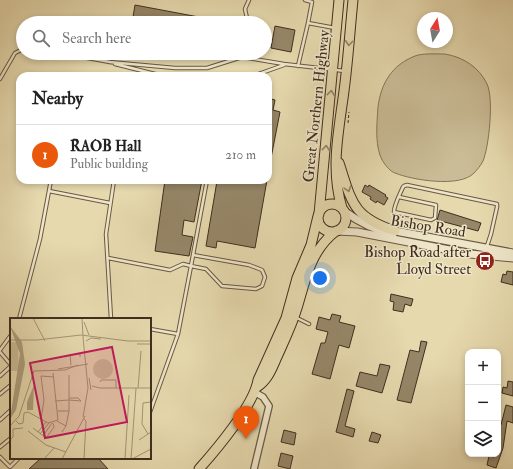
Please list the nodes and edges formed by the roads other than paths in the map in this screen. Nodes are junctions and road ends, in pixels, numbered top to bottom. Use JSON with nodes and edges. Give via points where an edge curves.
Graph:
{"nodes":[{"id":1,"x":249,"y":0,"type":"edge"},
{"id":2,"x":304,"y":0,"type":"edge"},
{"id":3,"x":339,"y":0,"type":"edge"},
{"id":4,"x":353,"y":0,"type":"edge"},
{"id":5,"x":352,"y":14,"type":"junction"},
{"id":6,"x":246,"y":16,"type":"edge"},
{"id":7,"x":308,"y":23,"type":"junction"},
{"id":8,"x":337,"y":29,"type":"junction"},
{"id":9,"x":16,"y":52,"type":"edge"},
{"id":10,"x":98,"y":60,"type":"edge"},
{"id":11,"x":232,"y":60,"type":"edge"},
{"id":12,"x":260,"y":60,"type":"edge"},
{"id":13,"x":109,"y":62,"type":"junction"},
{"id":14,"x":284,"y":64,"type":"junction"},
{"id":15,"x":298,"y":66,"type":"junction"},
{"id":16,"x":334,"y":70,"type":"junction"},
{"id":17,"x":346,"y":71,"type":"junction"},
{"id":18,"x":144,"y":72,"type":"edge"},
{"id":19,"x":263,"y":72,"type":"edge"},
{"id":20,"x":0,"y":79,"type":"edge"},
{"id":21,"x":336,"y":152,"type":"junction"},
{"id":22,"x":50,"y":184,"type":"edge"},
{"id":23,"x":113,"y":184,"type":"edge"},
{"id":24,"x":206,"y":184,"type":"edge"},
{"id":25,"x":49,"y":191,"type":"junction"},
{"id":26,"x":399,"y":197,"type":"junction"},
{"id":27,"x":110,"y":203,"type":"junction"},
{"id":28,"x":343,"y":210,"type":"junction"},
{"id":29,"x":318,"y":215,"type":"junction"},
{"id":30,"x":337,"y":231,"type":"junction"},
{"id":31,"x":395,"y":231,"type":"junction"},
{"id":32,"x":484,"y":252,"type":"junction"},
{"id":33,"x":513,"y":253,"type":"edge"},
{"id":34,"x":193,"y":255,"type":"junction"},
{"id":35,"x":108,"y":258,"type":"junction"},
{"id":36,"x":513,"y":258,"type":"edge"},
{"id":37,"x":191,"y":266,"type":"junction"},
{"id":38,"x":291,"y":315,"type":"junction"},
{"id":39,"x":19,"y":318,"type":"edge"},
{"id":40,"x":111,"y":318,"type":"edge"},
{"id":41,"x":309,"y":324,"type":"dead end"},
{"id":42,"x":151,"y":329,"type":"edge"},
{"id":43,"x":178,"y":334,"type":"junction"},
{"id":44,"x":10,"y":336,"type":"edge"},
{"id":45,"x":0,"y":351,"type":"edge"},
{"id":46,"x":4,"y":356,"type":"junction"},
{"id":47,"x":0,"y":359,"type":"edge"},
{"id":48,"x":10,"y":365,"type":"edge"},
{"id":49,"x":10,"y":367,"type":"edge"},
{"id":50,"x":0,"y":376,"type":"edge"},
{"id":51,"x":10,"y":386,"type":"edge"},
{"id":52,"x":256,"y":389,"type":"junction"},
{"id":53,"x":0,"y":394,"type":"edge"},
{"id":54,"x":151,"y":409,"type":"edge"},
{"id":55,"x":10,"y":411,"type":"edge"},
{"id":56,"x":0,"y":420,"type":"edge"},
{"id":57,"x":10,"y":439,"type":"edge"},
{"id":58,"x":0,"y":447,"type":"edge"},
{"id":59,"x":0,"y":457,"type":"edge"},
{"id":60,"x":19,"y":459,"type":"edge"},
{"id":61,"x":199,"y":469,"type":"edge"},
{"id":62,"x":254,"y":469,"type":"edge"}],
"edges":[{"from":1,"to":6,"type":"lane","via":[[245,9]]},
{"from":2,"to":7,"type":"lane","via":[[312,2]]},
{"from":3,"to":8,"type":"main road","name":"Great Northern Highway"},
{"from":4,"to":5,"type":"main road","name":"Great Northern Highway"},
{"from":5,"to":8,"type":"main road","via":[[344,25]]},
{"from":5,"to":17,"type":"main road","name":"Great Northern Highway","one_way":true},
{"from":7,"to":8,"type":"lane"},
{"from":7,"to":15,"type":"lane"},
{"from":8,"to":16,"type":"main road","name":"Great Northern Highway"},
{"from":9,"to":20,"type":"lane"},
{"from":10,"to":13,"type":"lane"},
{"from":11,"to":13,"type":"lane","via":[[207,68]]},
{"from":12,"to":14,"type":"lane"},
{"from":13,"to":18,"type":"lane"},
{"from":14,"to":15,"type":"lane"},
{"from":14,"to":19,"type":"lane"},
{"from":15,"to":16,"type":"lane"},
{"from":16,"to":17,"type":"lane"},
{"from":29,"to":16,"type":"main road","name":"Great Northern Highway","one_way":true},
{"from":17,"to":21,"type":"main road","name":"Great Northern Highway"},
{"from":21,"to":28,"type":"main road","name":"Great Northern Highway","via":[[337,191]]},
{"from":21,"to":31,"type":"main road","one_way":true,"via":[[352,203],[364,216]]},
{"from":22,"to":25,"type":"lane"},
{"from":23,"to":27,"type":"lane"},
{"from":24,"to":34,"type":"lane"},
{"from":25,"to":27,"type":"lane"},
{"from":25,"to":39,"type":"lane","via":[[40,239]]},
{"from":26,"to":26,"type":"lane","via":[[436,205],[434,220],[394,212]]},
{"from":26,"to":32,"type":"lane","via":[[407,185],[496,204],[491,234]]},
{"from":27,"to":35,"type":"lane","via":[[106,234]]},
{"from":28,"to":29,"type":"main road","via":[[337,205],[328,204]]},
{"from":28,"to":30,"type":"main road","via":[[345,222]]},
{"from":28,"to":31,"type":"street","name":"Bishop Road","via":[[376,230],[393,234]]},
{"from":29,"to":30,"type":"main road","via":[[322,227]]},
{"from":29,"to":38,"type":"main road","name":"Great Northern Highway","via":[[311,245],[297,278]]},
{"from":30,"to":32,"type":"street","name":"Bishop Road"},
{"from":30,"to":38,"type":"main road","name":"Great Northern Highway","via":[[327,238],[315,254]]},
{"from":31,"to":32,"type":"street","name":"Bishop Road"},
{"from":32,"to":33,"type":"street","name":"Bishop Road"},
{"from":32,"to":36,"type":"street","name":"Bishop Road"},
{"from":34,"to":37,"type":"lane"},
{"from":34,"to":37,"type":"lane","via":[[249,265],[262,270],[265,277],[262,286],[256,289],[222,286],[206,269]]},
{"from":35,"to":37,"type":"lane","via":[[170,270],[183,264]]},
{"from":35,"to":40,"type":"lane"},
{"from":37,"to":43,"type":"lane"},
{"from":38,"to":41,"type":"lane"},
{"from":38,"to":52,"type":"main road","name":"Great Northern Highway","via":[[258,380]]},
{"from":42,"to":43,"type":"lane"},
{"from":43,"to":54,"type":"lane"},
{"from":44,"to":45,"type":"lane"},
{"from":45,"to":46,"type":"lane"},
{"from":46,"to":47,"type":"lane"},
{"from":46,"to":48,"type":"lane"},
{"from":49,"to":50,"type":"lane"},
{"from":51,"to":53,"type":"lane"},
{"from":52,"to":61,"type":"main road","name":"Great Northern Highway","via":[[239,419]]},
{"from":52,"to":62,"type":"street","via":[[269,406]]},
{"from":55,"to":56,"type":"lane"},
{"from":57,"to":58,"type":"lane"},
{"from":59,"to":60,"type":"lane","via":[[10,467]]}]}
